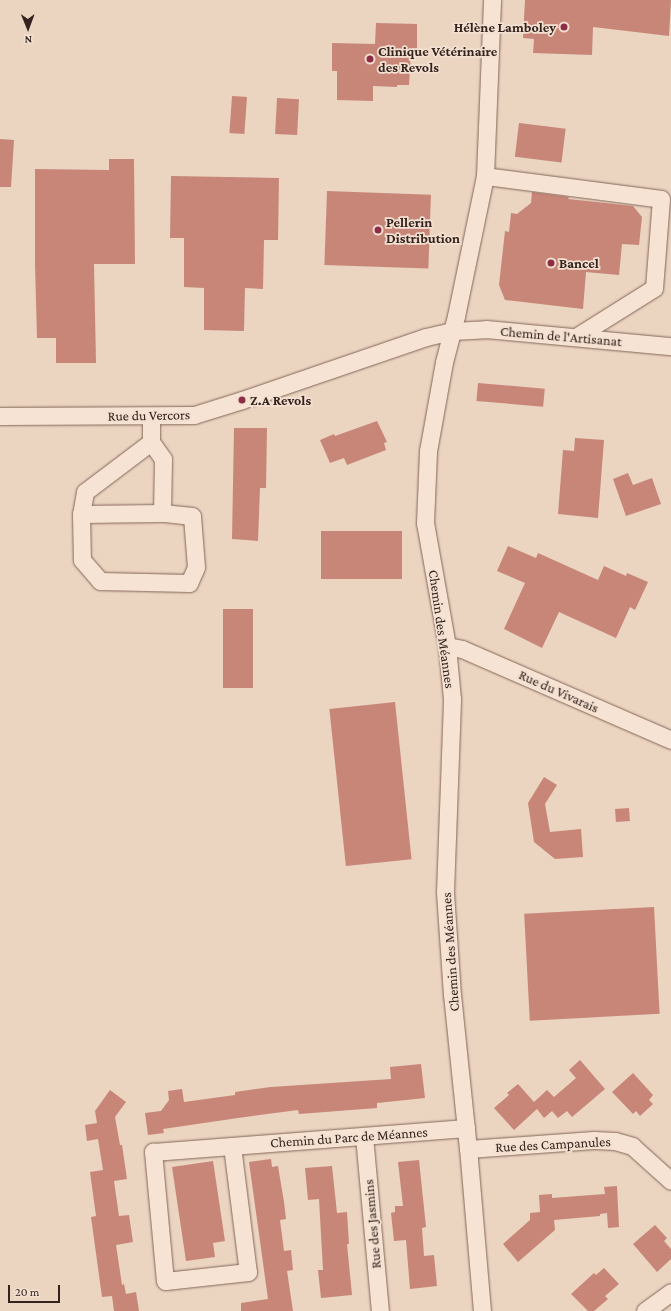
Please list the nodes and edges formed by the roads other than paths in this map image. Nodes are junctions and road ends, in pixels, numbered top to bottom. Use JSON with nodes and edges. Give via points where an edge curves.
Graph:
{"nodes":[{"id":1,"x":492,"y":0,"type":"edge"},
{"id":2,"x":485,"y":176,"type":"junction"},
{"id":3,"x":452,"y":331,"type":"junction"},
{"id":4,"x":576,"y":337,"type":"junction"},
{"id":5,"x":671,"y":346,"type":"edge"},
{"id":6,"x":0,"y":416,"type":"edge"},
{"id":7,"x":151,"y":416,"type":"junction"},
{"id":8,"x":151,"y":442,"type":"junction"},
{"id":9,"x":162,"y":513,"type":"junction"},
{"id":10,"x":82,"y":514,"type":"junction"},
{"id":11,"x":446,"y":646,"type":"junction"},
{"id":12,"x":671,"y":740,"type":"edge"},
{"id":13,"x":466,"y":1128,"type":"junction"},
{"id":14,"x":364,"y":1136,"type":"junction"},
{"id":15,"x":232,"y":1146,"type":"junction"},
{"id":16,"x":468,"y":1149,"type":"junction"},
{"id":17,"x":671,"y":1181,"type":"edge"},
{"id":18,"x":671,"y":1292,"type":"edge"},
{"id":19,"x":380,"y":1311,"type":"edge"},
{"id":20,"x":482,"y":1311,"type":"edge"},
{"id":21,"x":645,"y":1311,"type":"edge"}],
"edges":[{"from":1,"to":2,"type":"street","name":"Chemin des Méannes"},
{"from":2,"to":3,"type":"street","name":"Chemin des Méannes"},
{"from":2,"to":4,"type":"street","via":[[661,199],[654,288]]},
{"from":3,"to":4,"type":"street","name":"Chemin de l'Artisanat","via":[[486,330]]},
{"from":3,"to":7,"type":"street","name":"Rue du Vercors","via":[[426,337],[216,409],[194,415]]},
{"from":3,"to":11,"type":"street","name":"Chemin des Méannes","via":[[428,451],[425,523]]},
{"from":4,"to":5,"type":"street","name":"Chemin de l'Artisanat"},
{"from":6,"to":7,"type":"street","name":"Rue du Vercors"},
{"from":7,"to":8,"type":"street"},
{"from":8,"to":9,"type":"street","via":[[163,458]]},
{"from":8,"to":10,"type":"street","via":[[85,492]]},
{"from":9,"to":10,"type":"street"},
{"from":9,"to":10,"type":"street","via":[[192,516],[196,567],[189,583],[100,581],[82,560]]},
{"from":11,"to":12,"type":"street","name":"Rue du Vivarais","via":[[462,649]]},
{"from":11,"to":13,"type":"street","name":"Chemin des Méannes","via":[[452,699],[445,892],[452,995]]},
{"from":13,"to":14,"type":"street","name":"Chemin du Parc de Méannes"},
{"from":13,"to":16,"type":"street","name":"Chemin des Méannes"},
{"from":14,"to":15,"type":"street","name":"Chemin du Parc de Méannes"},
{"from":14,"to":19,"type":"street","name":"Rue des Jasmins"},
{"from":15,"to":15,"type":"street","name":"Chemin du Parc de Méannes","via":[[153,1152],[165,1281],[248,1272]]},
{"from":16,"to":17,"type":"street","name":"Rue des Campanules","via":[[594,1140],[615,1141],[632,1146]]},
{"from":16,"to":20,"type":"street","name":"Chemin des Méannes"},
{"from":18,"to":21,"type":"street"}]}
